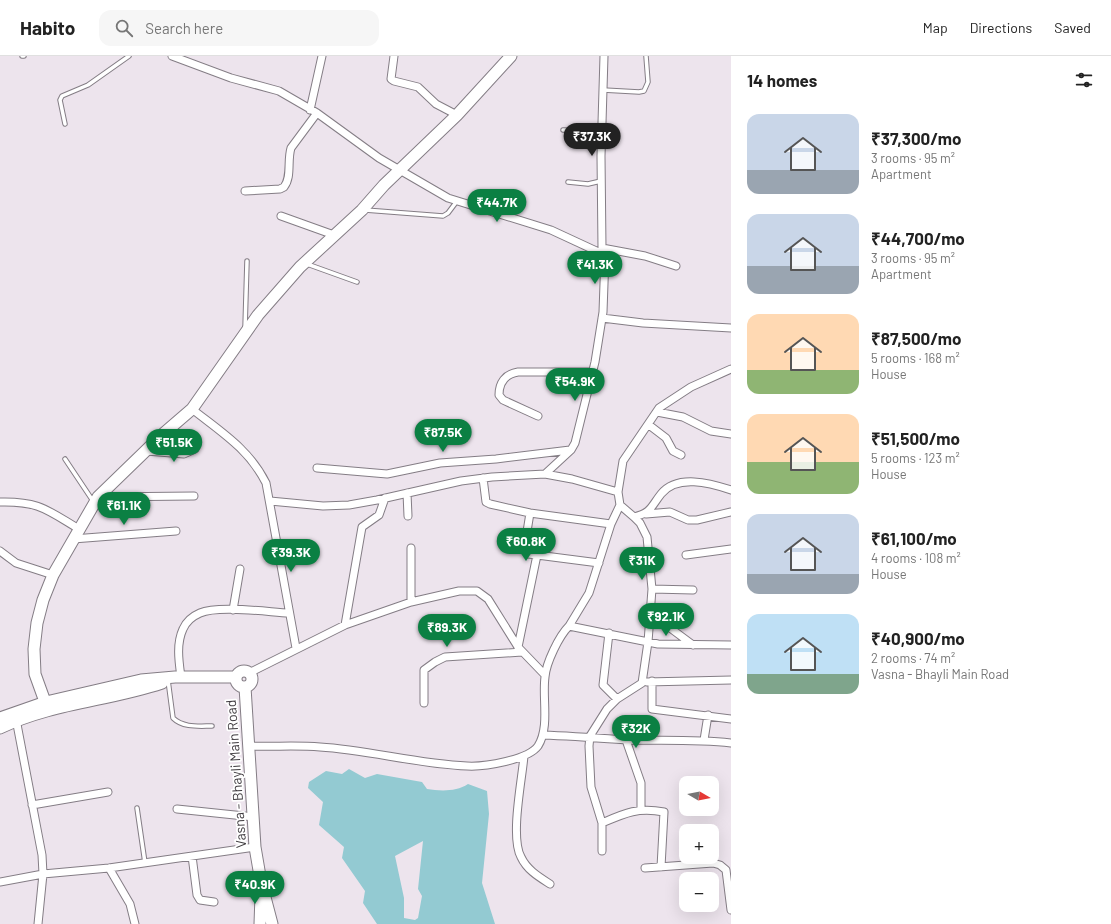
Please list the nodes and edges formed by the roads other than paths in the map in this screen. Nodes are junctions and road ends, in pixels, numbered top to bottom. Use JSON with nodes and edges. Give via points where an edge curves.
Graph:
{"nodes":[{"id":1,"x":129,"y":56,"type":"edge"},
{"id":2,"x":172,"y":56,"type":"edge"},
{"id":3,"x":322,"y":56,"type":"edge"},
{"id":4,"x":394,"y":56,"type":"edge"},
{"id":5,"x":511,"y":56,"type":"edge"},
{"id":6,"x":604,"y":56,"type":"edge"},
{"id":7,"x":646,"y":56,"type":"edge"},
{"id":8,"x":603,"y":90,"type":"junction"},
{"id":9,"x":310,"y":110,"type":"junction"},
{"id":10,"x":317,"y":114,"type":"junction"},
{"id":11,"x":457,"y":115,"type":"junction"},
{"id":12,"x":65,"y":124,"type":"dead end"},
{"id":13,"x":563,"y":130,"type":"dead end"},
{"id":14,"x":602,"y":131,"type":"junction"},
{"id":15,"x":400,"y":170,"type":"junction"},
{"id":16,"x":602,"y":180,"type":"junction"},
{"id":17,"x":568,"y":182,"type":"dead end"},
{"id":18,"x":246,"y":191,"type":"dead end"},
{"id":19,"x":457,"y":201,"type":"junction"},
{"id":20,"x":362,"y":210,"type":"junction"},
{"id":21,"x":281,"y":216,"type":"dead end"},
{"id":22,"x":334,"y":235,"type":"junction"},
{"id":23,"x":604,"y":251,"type":"junction"},
{"id":24,"x":247,"y":261,"type":"dead end"},
{"id":25,"x":304,"y":263,"type":"junction"},
{"id":26,"x":676,"y":266,"type":"dead end"},
{"id":27,"x":358,"y":282,"type":"dead end"},
{"id":28,"x":602,"y":318,"type":"junction"},
{"id":29,"x":731,"y":328,"type":"edge"},
{"id":30,"x":244,"y":334,"type":"junction"},
{"id":31,"x":729,"y":370,"type":"edge"},
{"id":32,"x":592,"y":372,"type":"junction"},
{"id":33,"x":192,"y":409,"type":"junction"},
{"id":34,"x":657,"y":412,"type":"junction"},
{"id":35,"x":538,"y":416,"type":"dead end"},
{"id":36,"x":649,"y":425,"type":"junction"},
{"id":37,"x":731,"y":434,"type":"edge"},
{"id":38,"x":195,"y":449,"type":"dead end"},
{"id":39,"x":570,"y":450,"type":"junction"},
{"id":40,"x":146,"y":451,"type":"junction"},
{"id":41,"x":681,"y":456,"type":"dead end"},
{"id":42,"x":65,"y":459,"type":"dead end"},
{"id":43,"x":317,"y":468,"type":"dead end"},
{"id":44,"x":545,"y":474,"type":"junction"},
{"id":45,"x":483,"y":478,"type":"junction"},
{"id":46,"x":731,"y":490,"type":"edge"},
{"id":47,"x":618,"y":492,"type":"junction"},
{"id":48,"x":407,"y":493,"type":"junction"},
{"id":49,"x":194,"y":496,"type":"dead end"},
{"id":50,"x":386,"y":498,"type":"junction"},
{"id":51,"x":96,"y":500,"type":"junction"},
{"id":52,"x":270,"y":501,"type":"junction"},
{"id":53,"x":0,"y":502,"type":"edge"},
{"id":54,"x":620,"y":505,"type":"junction"},
{"id":55,"x":731,"y":512,"type":"edge"},
{"id":56,"x":530,"y":513,"type":"junction"},
{"id":57,"x":646,"y":514,"type":"junction"},
{"id":58,"x":408,"y":516,"type":"dead end"},
{"id":59,"x":634,"y":517,"type":"junction"},
{"id":60,"x":611,"y":524,"type":"junction"},
{"id":61,"x":79,"y":529,"type":"junction"},
{"id":62,"x":176,"y":531,"type":"dead end"},
{"id":63,"x":73,"y":539,"type":"junction"},
{"id":64,"x":411,"y":548,"type":"dead end"},
{"id":65,"x":731,"y":549,"type":"edge"},
{"id":66,"x":0,"y":551,"type":"edge"},
{"id":67,"x":537,"y":555,"type":"junction"},
{"id":68,"x":686,"y":555,"type":"dead end"},
{"id":69,"x":599,"y":563,"type":"junction"},
{"id":70,"x":240,"y":569,"type":"dead end"},
{"id":71,"x":53,"y":575,"type":"junction"},
{"id":72,"x":652,"y":589,"type":"junction"},
{"id":73,"x":693,"y":590,"type":"dead end"},
{"id":74,"x":411,"y":602,"type":"junction"},
{"id":75,"x":233,"y":610,"type":"junction"},
{"id":76,"x":289,"y":613,"type":"junction"},
{"id":77,"x":650,"y":613,"type":"junction"},
{"id":78,"x":345,"y":625,"type":"junction"},
{"id":79,"x":569,"y":626,"type":"junction"},
{"id":80,"x":609,"y":633,"type":"junction"},
{"id":81,"x":648,"y":642,"type":"junction"},
{"id":82,"x":693,"y":645,"type":"junction"},
{"id":83,"x":731,"y":645,"type":"edge"},
{"id":84,"x":296,"y":648,"type":"junction"},
{"id":85,"x":520,"y":650,"type":"junction"},
{"id":86,"x":249,"y":673,"type":"junction"},
{"id":87,"x":545,"y":674,"type":"junction"},
{"id":88,"x":236,"y":677,"type":"junction"},
{"id":89,"x":175,"y":678,"type":"junction"},
{"id":90,"x":731,"y":680,"type":"edge"},
{"id":91,"x":652,"y":681,"type":"junction"},
{"id":92,"x":642,"y":683,"type":"junction"},
{"id":93,"x":245,"y":687,"type":"junction"},
{"id":94,"x":617,"y":699,"type":"junction"},
{"id":95,"x":424,"y":703,"type":"dead end"},
{"id":96,"x":47,"y":706,"type":"junction"},
{"id":97,"x":708,"y":715,"type":"junction"},
{"id":98,"x":15,"y":716,"type":"junction"},
{"id":99,"x":0,"y":718,"type":"edge"},
{"id":100,"x":731,"y":719,"type":"edge"},
{"id":101,"x":212,"y":726,"type":"dead end"},
{"id":102,"x":0,"y":728,"type":"edge"},
{"id":103,"x":543,"y":735,"type":"junction"},
{"id":104,"x":590,"y":736,"type":"junction"},
{"id":105,"x":626,"y":740,"type":"junction"},
{"id":106,"x":704,"y":740,"type":"junction"},
{"id":107,"x":731,"y":743,"type":"edge"},
{"id":108,"x":250,"y":746,"type":"junction"},
{"id":109,"x":524,"y":756,"type":"junction"},
{"id":110,"x":108,"y":792,"type":"dead end"},
{"id":111,"x":32,"y":805,"type":"junction"},
{"id":112,"x":137,"y":808,"type":"dead end"},
{"id":113,"x":177,"y":809,"type":"dead end"},
{"id":114,"x":641,"y":810,"type":"junction"},
{"id":115,"x":254,"y":817,"type":"junction"},
{"id":116,"x":602,"y":823,"type":"junction"},
{"id":117,"x":255,"y":847,"type":"junction"},
{"id":118,"x":602,"y":851,"type":"dead end"},
{"id":119,"x":192,"y":856,"type":"junction"},
{"id":120,"x":145,"y":863,"type":"junction"},
{"id":121,"x":660,"y":867,"type":"junction"},
{"id":122,"x":109,"y":868,"type":"junction"},
{"id":123,"x":645,"y":868,"type":"dead end"},
{"id":124,"x":43,"y":874,"type":"junction"},
{"id":125,"x":0,"y":882,"type":"edge"},
{"id":126,"x":261,"y":882,"type":"junction"},
{"id":127,"x":550,"y":884,"type":"dead end"},
{"id":128,"x":214,"y":902,"type":"dead end"},
{"id":129,"x":731,"y":910,"type":"edge"},
{"id":130,"x":38,"y":924,"type":"edge"},
{"id":131,"x":134,"y":924,"type":"edge"},
{"id":132,"x":260,"y":924,"type":"edge"},
{"id":133,"x":272,"y":924,"type":"edge"}],
"edges":[{"from":1,"to":12,"type":"lane","via":[[88,85],[62,96],[60,100]]},
{"from":2,"to":9,"type":"street","via":[[279,91]]},
{"from":3,"to":9,"type":"street"},
{"from":4,"to":11,"type":"street","via":[[391,79],[418,87],[436,104]]},
{"from":5,"to":11,"type":"street"},
{"from":6,"to":8,"type":"street"},
{"from":7,"to":8,"type":"lane","via":[[648,82],[644,91]]},
{"from":8,"to":14,"type":"street"},
{"from":9,"to":10,"type":"street"},
{"from":10,"to":15,"type":"street"},
{"from":10,"to":18,"type":"street","via":[[291,148],[288,178],[284,187]]},
{"from":11,"to":15,"type":"street"},
{"from":13,"to":14,"type":"lane"},
{"from":14,"to":16,"type":"street"},
{"from":15,"to":19,"type":"street"},
{"from":15,"to":20,"type":"street"},
{"from":16,"to":17,"type":"lane","via":[[588,184]]},
{"from":16,"to":23,"type":"street"},
{"from":19,"to":20,"type":"lane","via":[[448,213],[437,216]]},
{"from":19,"to":23,"type":"street","via":[[551,230]]},
{"from":20,"to":22,"type":"street"},
{"from":21,"to":22,"type":"street"},
{"from":22,"to":25,"type":"street"},
{"from":23,"to":26,"type":"street","via":[[645,256]]},
{"from":23,"to":28,"type":"street"},
{"from":24,"to":30,"type":"lane"},
{"from":25,"to":27,"type":"lane"},
{"from":25,"to":30,"type":"street"},
{"from":28,"to":29,"type":"street","via":[[643,324]]},
{"from":28,"to":32,"type":"street"},
{"from":30,"to":33,"type":"street","via":[[214,381]]},
{"from":31,"to":34,"type":"street","via":[[691,387]]},
{"from":32,"to":35,"type":"street","via":[[518,372],[505,378],[499,386],[498,395],[503,400]]},
{"from":32,"to":39,"type":"street","via":[[575,443]]},
{"from":33,"to":40,"type":"street"},
{"from":33,"to":52,"type":"street","via":[[249,456],[266,483]]},
{"from":34,"to":36,"type":"street"},
{"from":34,"to":37,"type":"street","via":[[683,417],[711,431]]},
{"from":36,"to":41,"type":"street","via":[[666,438],[673,451]]},
{"from":36,"to":47,"type":"street","via":[[622,461]]},
{"from":38,"to":40,"type":"street","via":[[184,454]]},
{"from":39,"to":43,"type":"street","via":[[440,463],[387,474]]},
{"from":39,"to":44,"type":"street"},
{"from":40,"to":51,"type":"street"},
{"from":42,"to":51,"type":"lane"},
{"from":44,"to":45,"type":"street"},
{"from":44,"to":47,"type":"street"},
{"from":45,"to":48,"type":"street"},
{"from":45,"to":56,"type":"street","via":[[486,502]]},
{"from":46,"to":57,"type":"street","via":[[715,485],[679,483],[669,486]]},
{"from":47,"to":54,"type":"street"},
{"from":48,"to":50,"type":"street"},
{"from":48,"to":58,"type":"street"},
{"from":49,"to":51,"type":"street"},
{"from":50,"to":52,"type":"street","via":[[349,505],[323,506]]},
{"from":50,"to":78,"type":"street","via":[[379,515],[362,527]]},
{"from":51,"to":61,"type":"street"},
{"from":52,"to":76,"type":"street","via":[[273,532]]},
{"from":53,"to":61,"type":"street","via":[[43,507]]},
{"from":54,"to":59,"type":"street"},
{"from":54,"to":60,"type":"street"},
{"from":55,"to":57,"type":"street","via":[[697,520],[688,520],[670,512]]},
{"from":56,"to":60,"type":"street"},
{"from":56,"to":67,"type":"street","via":[[524,550],[528,554]]},
{"from":57,"to":59,"type":"street"},
{"from":59,"to":72,"type":"street","via":[[647,538]]},
{"from":60,"to":69,"type":"street"},
{"from":61,"to":63,"type":"street"},
{"from":62,"to":63,"type":"street"},
{"from":63,"to":71,"type":"street"},
{"from":64,"to":74,"type":"street"},
{"from":65,"to":68,"type":"street"},
{"from":66,"to":71,"type":"street","via":[[16,563]]},
{"from":67,"to":69,"type":"street"},
{"from":67,"to":85,"type":"street"},
{"from":69,"to":79,"type":"street","via":[[589,593]]},
{"from":70,"to":75,"type":"street"},
{"from":71,"to":96,"type":"street","via":[[41,608],[34,649],[36,674]]},
{"from":72,"to":73,"type":"street"},
{"from":72,"to":77,"type":"street"},
{"from":74,"to":78,"type":"street"},
{"from":74,"to":85,"type":"street","via":[[477,591],[493,605]]},
{"from":75,"to":76,"type":"street"},
{"from":75,"to":89,"type":"street","via":[[202,612],[191,618],[183,629]]},
{"from":76,"to":84,"type":"street"},
{"from":77,"to":81,"type":"street"},
{"from":77,"to":82,"type":"street"},
{"from":78,"to":84,"type":"street"},
{"from":79,"to":80,"type":"street"},
{"from":79,"to":87,"type":"street","via":[[555,648]]},
{"from":80,"to":81,"type":"street"},
{"from":80,"to":94,"type":"street","via":[[603,685]]},
{"from":81,"to":82,"type":"street"},
{"from":81,"to":92,"type":"street"},
{"from":82,"to":83,"type":"street"},
{"from":84,"to":86,"type":"street"},
{"from":85,"to":87,"type":"street"},
{"from":85,"to":95,"type":"street","via":[[445,657],[435,662],[424,670]]},
{"from":86,"to":88,"type":"street","via":[[242,671]]},
{"from":86,"to":93,"type":"street","via":[[252,680]]},
{"from":87,"to":103,"type":"street"},
{"from":88,"to":89,"type":"street"},
{"from":88,"to":93,"type":"street","via":[[238,684]]},
{"from":89,"to":96,"type":"street","via":[[141,680]]},
{"from":89,"to":101,"type":"lane","via":[[173,718],[177,722],[191,726]]},
{"from":90,"to":91,"type":"street"},
{"from":91,"to":92,"type":"street"},
{"from":91,"to":97,"type":"street","via":[[652,708]]},
{"from":92,"to":94,"type":"street"},
{"from":93,"to":108,"type":"street","name":"Vasna - Bhayli Main Road"},
{"from":94,"to":104,"type":"street","via":[[607,709]]},
{"from":96,"to":98,"type":"street"},
{"from":97,"to":100,"type":"street"},
{"from":97,"to":106,"type":"street"},
{"from":98,"to":99,"type":"street"},
{"from":98,"to":102,"type":"street"},
{"from":98,"to":111,"type":"street"},
{"from":103,"to":104,"type":"street"},
{"from":103,"to":109,"type":"street","via":[[532,752]]},
{"from":104,"to":105,"type":"street"},
{"from":104,"to":116,"type":"street","via":[[591,787]]},
{"from":105,"to":106,"type":"street"},
{"from":105,"to":114,"type":"street","via":[[641,783]]},
{"from":106,"to":107,"type":"street"},
{"from":108,"to":109,"type":"street","via":[[319,747],[469,766]]},
{"from":108,"to":115,"type":"street","name":"Vasna - Bhayli Main Road"},
{"from":109,"to":127,"type":"street","via":[[517,848],[529,869]]},
{"from":110,"to":111,"type":"street"},
{"from":111,"to":124,"type":"street","via":[[42,855]]},
{"from":112,"to":120,"type":"lane"},
{"from":113,"to":115,"type":"street"},
{"from":114,"to":116,"type":"street","via":[[627,812]]},
{"from":114,"to":121,"type":"street","via":[[664,812]]},
{"from":115,"to":117,"type":"street","name":"Vasna - Bhayli Main Road"},
{"from":116,"to":118,"type":"street"},
{"from":117,"to":119,"type":"street"},
{"from":117,"to":126,"type":"street","name":"Vasna - Bhayli Main Road"},
{"from":119,"to":120,"type":"street"},
{"from":119,"to":128,"type":"street","via":[[197,895],[200,900]]},
{"from":120,"to":122,"type":"street"},
{"from":121,"to":123,"type":"street"},
{"from":121,"to":129,"type":"street","via":[[713,863],[720,865],[726,870]]},
{"from":122,"to":124,"type":"street"},
{"from":122,"to":131,"type":"street","via":[[130,904]]},
{"from":124,"to":125,"type":"street"},
{"from":124,"to":130,"type":"street"},
{"from":126,"to":132,"type":"street","name":"Vasna - Bhayli Main Road"},
{"from":126,"to":133,"type":"street","name":"Vasna - Bhayli Main Road"}]}
